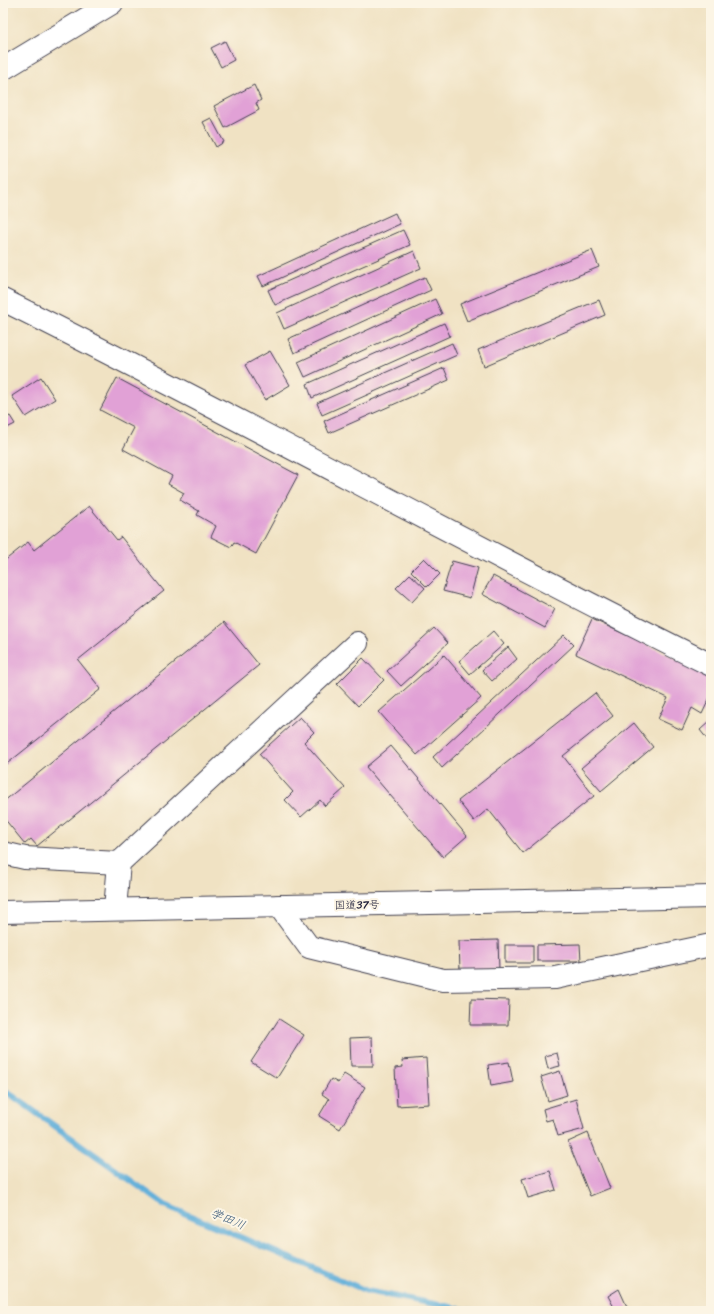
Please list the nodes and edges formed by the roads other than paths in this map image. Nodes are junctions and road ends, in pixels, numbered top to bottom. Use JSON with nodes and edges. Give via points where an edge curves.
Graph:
{"nodes":[{"id":1,"x":112,"y":3,"type":"edge"},
{"id":2,"x":3,"y":69,"type":"edge"},
{"id":3,"x":3,"y":300,"type":"edge"},
{"id":4,"x":357,"y":643,"type":"dead end"},
{"id":5,"x":711,"y":665,"type":"edge"},
{"id":6,"x":3,"y":853,"type":"edge"},
{"id":7,"x":119,"y":863,"type":"junction"},
{"id":8,"x":711,"y":897,"type":"edge"},
{"id":9,"x":279,"y":906,"type":"junction"},
{"id":10,"x":115,"y":909,"type":"junction"},
{"id":11,"x":3,"y":912,"type":"edge"},
{"id":12,"x":711,"y":945,"type":"edge"}],
"edges":[{"from":1,"to":2,"type":"main road"},
{"from":3,"to":5,"type":"main road"},
{"from":4,"to":7,"type":"main road"},
{"from":6,"to":7,"type":"main road","via":[[25,858]]},
{"from":7,"to":10,"type":"main road"},
{"from":8,"to":9,"type":"main road","name":"国道37号"},
{"from":9,"to":10,"type":"main road","name":"国道37号"},
{"from":9,"to":12,"type":"main road","via":[[309,947],[443,980],[555,978]]},
{"from":10,"to":11,"type":"main road","name":"国道37号"}]}
